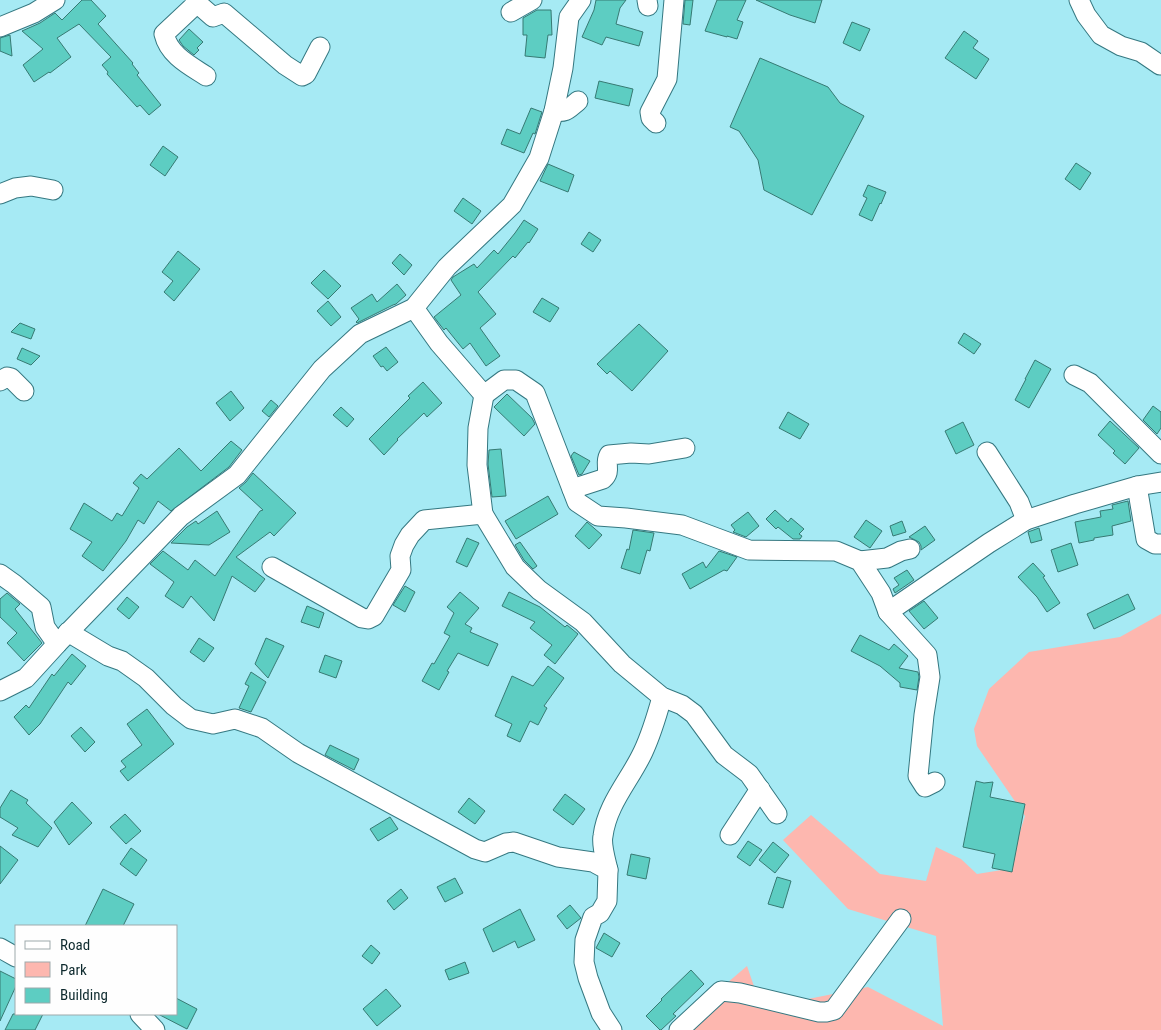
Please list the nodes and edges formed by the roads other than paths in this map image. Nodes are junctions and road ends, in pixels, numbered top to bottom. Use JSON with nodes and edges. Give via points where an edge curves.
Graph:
{"nodes":[{"id":1,"x":55,"y":0,"type":"edge"},
{"id":2,"x":532,"y":0,"type":"edge"},
{"id":3,"x":581,"y":0,"type":"edge"},
{"id":4,"x":674,"y":0,"type":"edge"},
{"id":5,"x":1079,"y":0,"type":"edge"},
{"id":6,"x":196,"y":2,"type":"edge"},
{"id":7,"x":511,"y":12,"type":"dead end"},
{"id":8,"x":0,"y":27,"type":"edge"},
{"id":9,"x":320,"y":47,"type":"dead end"},
{"id":10,"x":1160,"y":65,"type":"edge"},
{"id":11,"x":206,"y":76,"type":"dead end"},
{"id":12,"x":578,"y":101,"type":"dead end"},
{"id":13,"x":554,"y":111,"type":"junction"},
{"id":14,"x":656,"y":123,"type":"dead end"},
{"id":15,"x":53,"y":190,"type":"dead end"},
{"id":16,"x":0,"y":194,"type":"edge"},
{"id":17,"x":414,"y":308,"type":"junction"},
{"id":18,"x":1074,"y":375,"type":"dead end"},
{"id":19,"x":0,"y":381,"type":"edge"},
{"id":20,"x":24,"y":391,"type":"dead end"},
{"id":21,"x":484,"y":395,"type":"junction"},
{"id":22,"x":686,"y":448,"type":"dead end"},
{"id":23,"x":987,"y":452,"type":"dead end"},
{"id":24,"x":1161,"y":454,"type":"edge"},
{"id":25,"x":1161,"y":482,"type":"edge"},
{"id":26,"x":1137,"y":486,"type":"junction"},
{"id":27,"x":572,"y":489,"type":"junction"},
{"id":28,"x":483,"y":514,"type":"junction"},
{"id":29,"x":1026,"y":520,"type":"junction"},
{"id":30,"x":1161,"y":544,"type":"edge"},
{"id":31,"x":910,"y":549,"type":"dead end"},
{"id":32,"x":860,"y":561,"type":"junction"},
{"id":33,"x":272,"y":567,"type":"dead end"},
{"id":34,"x":0,"y":574,"type":"edge"},
{"id":35,"x":888,"y":612,"type":"junction"},
{"id":36,"x":62,"y":638,"type":"junction"},
{"id":37,"x":0,"y":691,"type":"edge"},
{"id":38,"x":662,"y":697,"type":"junction"},
{"id":39,"x":934,"y":782,"type":"dead end"},
{"id":40,"x":760,"y":789,"type":"junction"},
{"id":41,"x":777,"y":814,"type":"dead end"},
{"id":42,"x":730,"y":835,"type":"dead end"},
{"id":43,"x":608,"y":870,"type":"junction"},
{"id":44,"x":901,"y":919,"type":"dead end"},
{"id":45,"x":0,"y":948,"type":"edge"},
{"id":46,"x":15,"y":956,"type":"edge"},
{"id":47,"x":141,"y":1015,"type":"edge"},
{"id":48,"x":155,"y":1030,"type":"edge"},
{"id":49,"x":612,"y":1030,"type":"edge"},
{"id":50,"x":680,"y":1030,"type":"edge"}],
"edges":[{"from":1,"to":8,"type":"street"},
{"from":2,"to":7,"type":"street"},
{"from":3,"to":13,"type":"street","via":[[569,17]]},
{"from":4,"to":14,"type":"street","via":[[667,79],[650,112]]},
{"from":5,"to":10,"type":"street","via":[[1102,35],[1141,52]]},
{"from":6,"to":9,"type":"street","via":[[213,17],[224,13],[302,76]]},
{"from":6,"to":11,"type":"street","via":[[164,34],[181,60]]},
{"from":12,"to":13,"type":"street","via":[[567,110]]},
{"from":13,"to":17,"type":"street","via":[[540,158],[512,205],[447,267]]},
{"from":15,"to":16,"type":"street","via":[[31,186]]},
{"from":17,"to":21,"type":"street"},
{"from":17,"to":36,"type":"street","via":[[360,334],[322,369],[237,475],[181,516]]},
{"from":18,"to":24,"type":"street","via":[[1090,384]]},
{"from":19,"to":20,"type":"street","via":[[11,378]]},
{"from":21,"to":27,"type":"street","via":[[504,380],[516,380],[535,393]]},
{"from":21,"to":28,"type":"street","via":[[476,464]]},
{"from":22,"to":27,"type":"street","via":[[649,454],[609,455],[604,479]]},
{"from":23,"to":29,"type":"street"},
{"from":25,"to":26,"type":"street"},
{"from":26,"to":29,"type":"street"},
{"from":26,"to":30,"type":"street","via":[[1146,539]]},
{"from":27,"to":32,"type":"street","via":[[577,502],[598,516],[682,525],[749,550],[836,551]]},
{"from":28,"to":33,"type":"street","via":[[424,520],[404,545],[400,556],[401,570],[374,616],[368,619]]},
{"from":28,"to":38,"type":"street","via":[[515,567],[539,590],[584,622],[622,664]]},
{"from":29,"to":35,"type":"street"},
{"from":31,"to":32,"type":"street","via":[[887,558]]},
{"from":32,"to":35,"type":"street","via":[[881,593]]},
{"from":34,"to":36,"type":"street","via":[[41,607],[45,627]]},
{"from":35,"to":39,"type":"street","via":[[927,655],[930,677],[918,776],[924,787]]},
{"from":36,"to":37,"type":"street","via":[[26,678]]},
{"from":36,"to":43,"type":"street","via":[[122,661],[191,719],[213,724],[235,719],[262,728],[298,754],[475,849],[485,852],[514,842],[558,857],[593,862]]},
{"from":38,"to":40,"type":"street","via":[[694,714],[724,755],[749,774]]},
{"from":38,"to":43,"type":"street","via":[[643,752],[608,815],[602,838]]},
{"from":40,"to":41,"type":"street"},
{"from":40,"to":42,"type":"street"},
{"from":43,"to":49,"type":"street","via":[[606,901],[600,913],[593,917],[585,940],[584,962],[601,1013]]},
{"from":44,"to":50,"type":"street","via":[[834,1010],[819,1012],[722,991]]},
{"from":45,"to":46,"type":"street"},
{"from":47,"to":48,"type":"street"}]}
